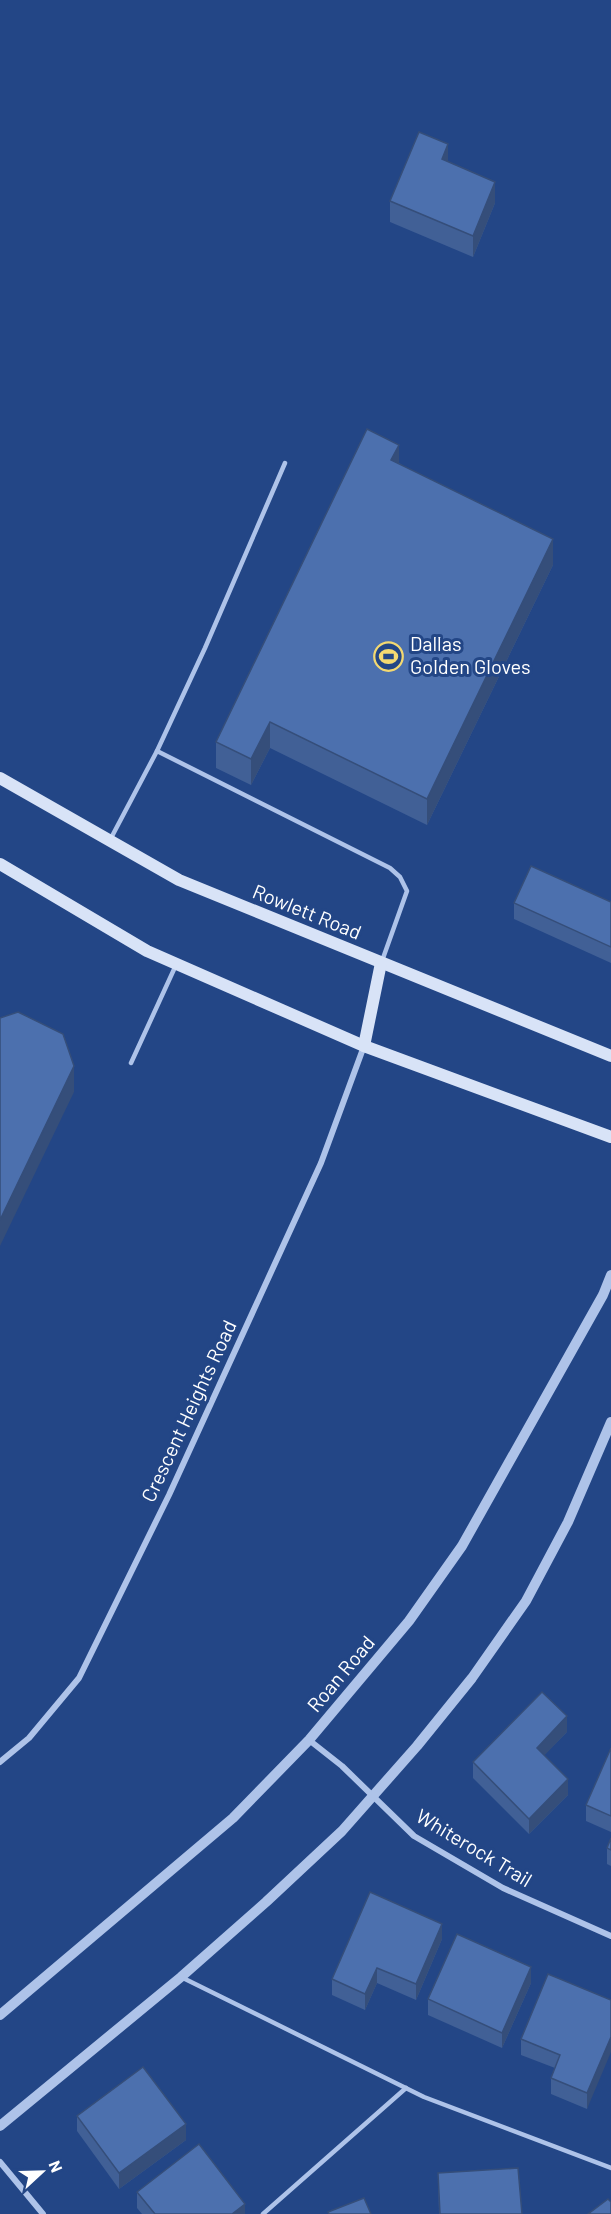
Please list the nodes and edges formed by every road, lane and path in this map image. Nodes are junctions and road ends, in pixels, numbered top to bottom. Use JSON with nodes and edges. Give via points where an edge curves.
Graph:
{"nodes":[{"id":1,"x":285,"y":463,"type":"dead end"},
{"id":2,"x":157,"y":750,"type":"junction"},
{"id":3,"x":0,"y":778,"type":"edge"},
{"id":4,"x":110,"y":840,"type":"junction"},
{"id":5,"x":0,"y":864,"type":"edge"},
{"id":6,"x":381,"y":963,"type":"junction"},
{"id":7,"x":176,"y":964,"type":"junction"},
{"id":8,"x":364,"y":1046,"type":"junction"},
{"id":9,"x":611,"y":1056,"type":"edge"},
{"id":10,"x":131,"y":1063,"type":"dead end"},
{"id":11,"x":611,"y":1137,"type":"edge"},
{"id":12,"x":611,"y":1275,"type":"edge"},
{"id":13,"x":611,"y":1422,"type":"edge"},
{"id":14,"x":309,"y":1740,"type":"junction"},
{"id":15,"x":0,"y":1762,"type":"edge"},
{"id":16,"x":372,"y":1796,"type":"junction"},
{"id":17,"x":611,"y":1936,"type":"edge"},
{"id":18,"x":181,"y":1977,"type":"junction"},
{"id":19,"x":0,"y":2015,"type":"edge"},
{"id":20,"x":406,"y":2088,"type":"junction"},
{"id":21,"x":0,"y":2126,"type":"edge"},
{"id":22,"x":0,"y":2162,"type":"edge"},
{"id":23,"x":611,"y":2168,"type":"edge"},
{"id":24,"x":43,"y":2214,"type":"edge"},
{"id":25,"x":263,"y":2214,"type":"edge"}],
"edges":[{"from":1,"to":2,"type":"lane"},
{"from":2,"to":4,"type":"lane"},
{"from":2,"to":6,"type":"lane","via":[[390,868],[400,877],[407,891]]},
{"from":3,"to":4,"type":"main road","name":"Rowlett Road"},
{"from":4,"to":6,"type":"main road","name":"Rowlett Road","via":[[179,880]]},
{"from":5,"to":7,"type":"main road","via":[[147,951]]},
{"from":6,"to":8,"type":"main road"},
{"from":6,"to":9,"type":"main road","name":"Rowlett Road"},
{"from":7,"to":8,"type":"main road"},
{"from":7,"to":10,"type":"lane"},
{"from":8,"to":11,"type":"main road"},
{"from":8,"to":15,"type":"street","name":"Crescent Heights Road","via":[[321,1163],[169,1495],[79,1678],[29,1738]]},
{"from":12,"to":14,"type":"street","name":"Roan Road","via":[[462,1546],[409,1621]]},
{"from":13,"to":16,"type":"street","via":[[568,1522],[526,1601],[472,1678]]},
{"from":14,"to":16,"type":"street","name":"Whiterock Trail"},
{"from":14,"to":19,"type":"street","name":"Roan Road","via":[[233,1818]]},
{"from":16,"to":17,"type":"street","name":"Whiterock Trail","via":[[414,1836],[503,1888]]},
{"from":16,"to":18,"type":"street","via":[[334,1839]]},
{"from":18,"to":20,"type":"lane"},
{"from":18,"to":21,"type":"street"},
{"from":20,"to":23,"type":"lane"},
{"from":20,"to":25,"type":"lane"},
{"from":22,"to":24,"type":"street"}]}
